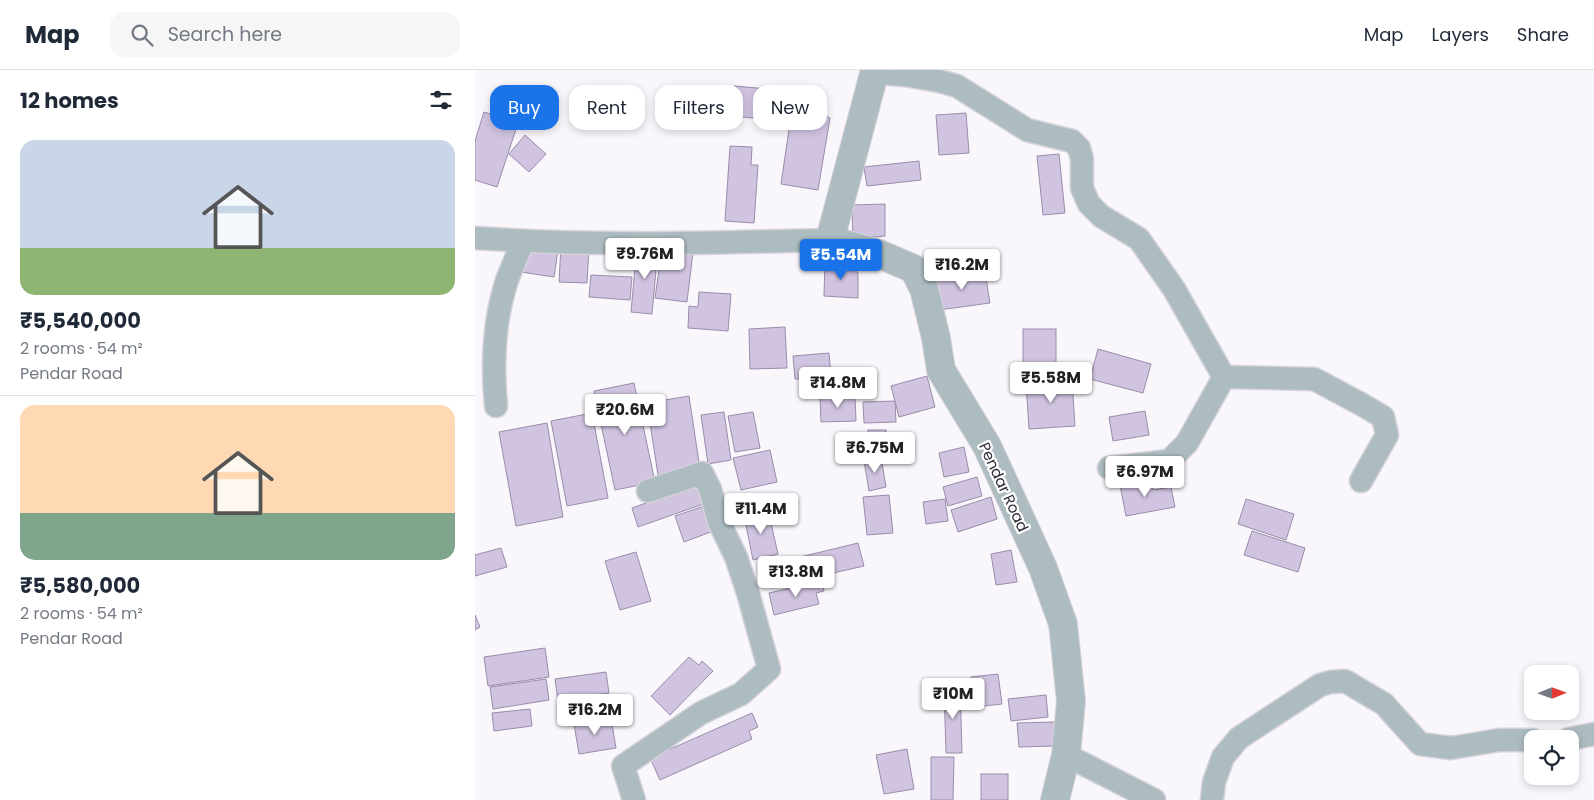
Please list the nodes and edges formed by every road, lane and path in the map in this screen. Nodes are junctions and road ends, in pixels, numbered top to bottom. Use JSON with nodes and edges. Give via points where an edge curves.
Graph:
{"nodes":[{"id":1,"x":875,"y":71,"type":"edge"},
{"id":2,"x":475,"y":238,"type":"edge"},
{"id":3,"x":830,"y":240,"type":"junction"},
{"id":4,"x":523,"y":241,"type":"junction"},
{"id":5,"x":1224,"y":377,"type":"junction"},
{"id":6,"x":496,"y":406,"type":"dead end"},
{"id":7,"x":1109,"y":468,"type":"dead end"},
{"id":8,"x":1361,"y":481,"type":"dead end"},
{"id":9,"x":648,"y":491,"type":"dead end"},
{"id":10,"x":1594,"y":734,"type":"edge"},
{"id":11,"x":1579,"y":737,"type":"edge"},
{"id":12,"x":1524,"y":740,"type":"edge"},
{"id":13,"x":1066,"y":755,"type":"junction"},
{"id":14,"x":634,"y":800,"type":"edge"},
{"id":15,"x":1055,"y":800,"type":"edge"},
{"id":16,"x":1155,"y":800,"type":"edge"},
{"id":17,"x":1212,"y":800,"type":"edge"}],
"edges":[{"from":1,"to":3,"type":"street"},
{"from":1,"to":5,"type":"street","via":[[957,86],[1027,130],[1072,141],[1079,148],[1082,159],[1082,188],[1089,204],[1101,216],[1139,239],[1174,289]]},
{"from":2,"to":4,"type":"street"},
{"from":3,"to":4,"type":"street"},
{"from":3,"to":13,"type":"street","name":"Pendar Road","via":[[879,254],[914,269],[924,289],[941,370],[987,446],[1043,568],[1063,624],[1071,700]]},
{"from":4,"to":6,"type":"street","via":[[507,282],[495,332]]},
{"from":5,"to":7,"type":"street","via":[[1187,443],[1169,461]]},
{"from":5,"to":8,"type":"street","via":[[1314,379],[1383,417],[1387,435]]},
{"from":9,"to":14,"type":"street","via":[[702,473],[739,566],[769,668],[741,694],[701,714],[623,766]]},
{"from":10,"to":11,"type":"street"},
{"from":12,"to":17,"type":"street","via":[[1499,740],[1451,748],[1420,744],[1384,704],[1345,681],[1331,682],[1320,685],[1239,738],[1223,757],[1214,782]]},
{"from":13,"to":15,"type":"street","name":"Pendar Road"},
{"from":13,"to":16,"type":"street"}]}
